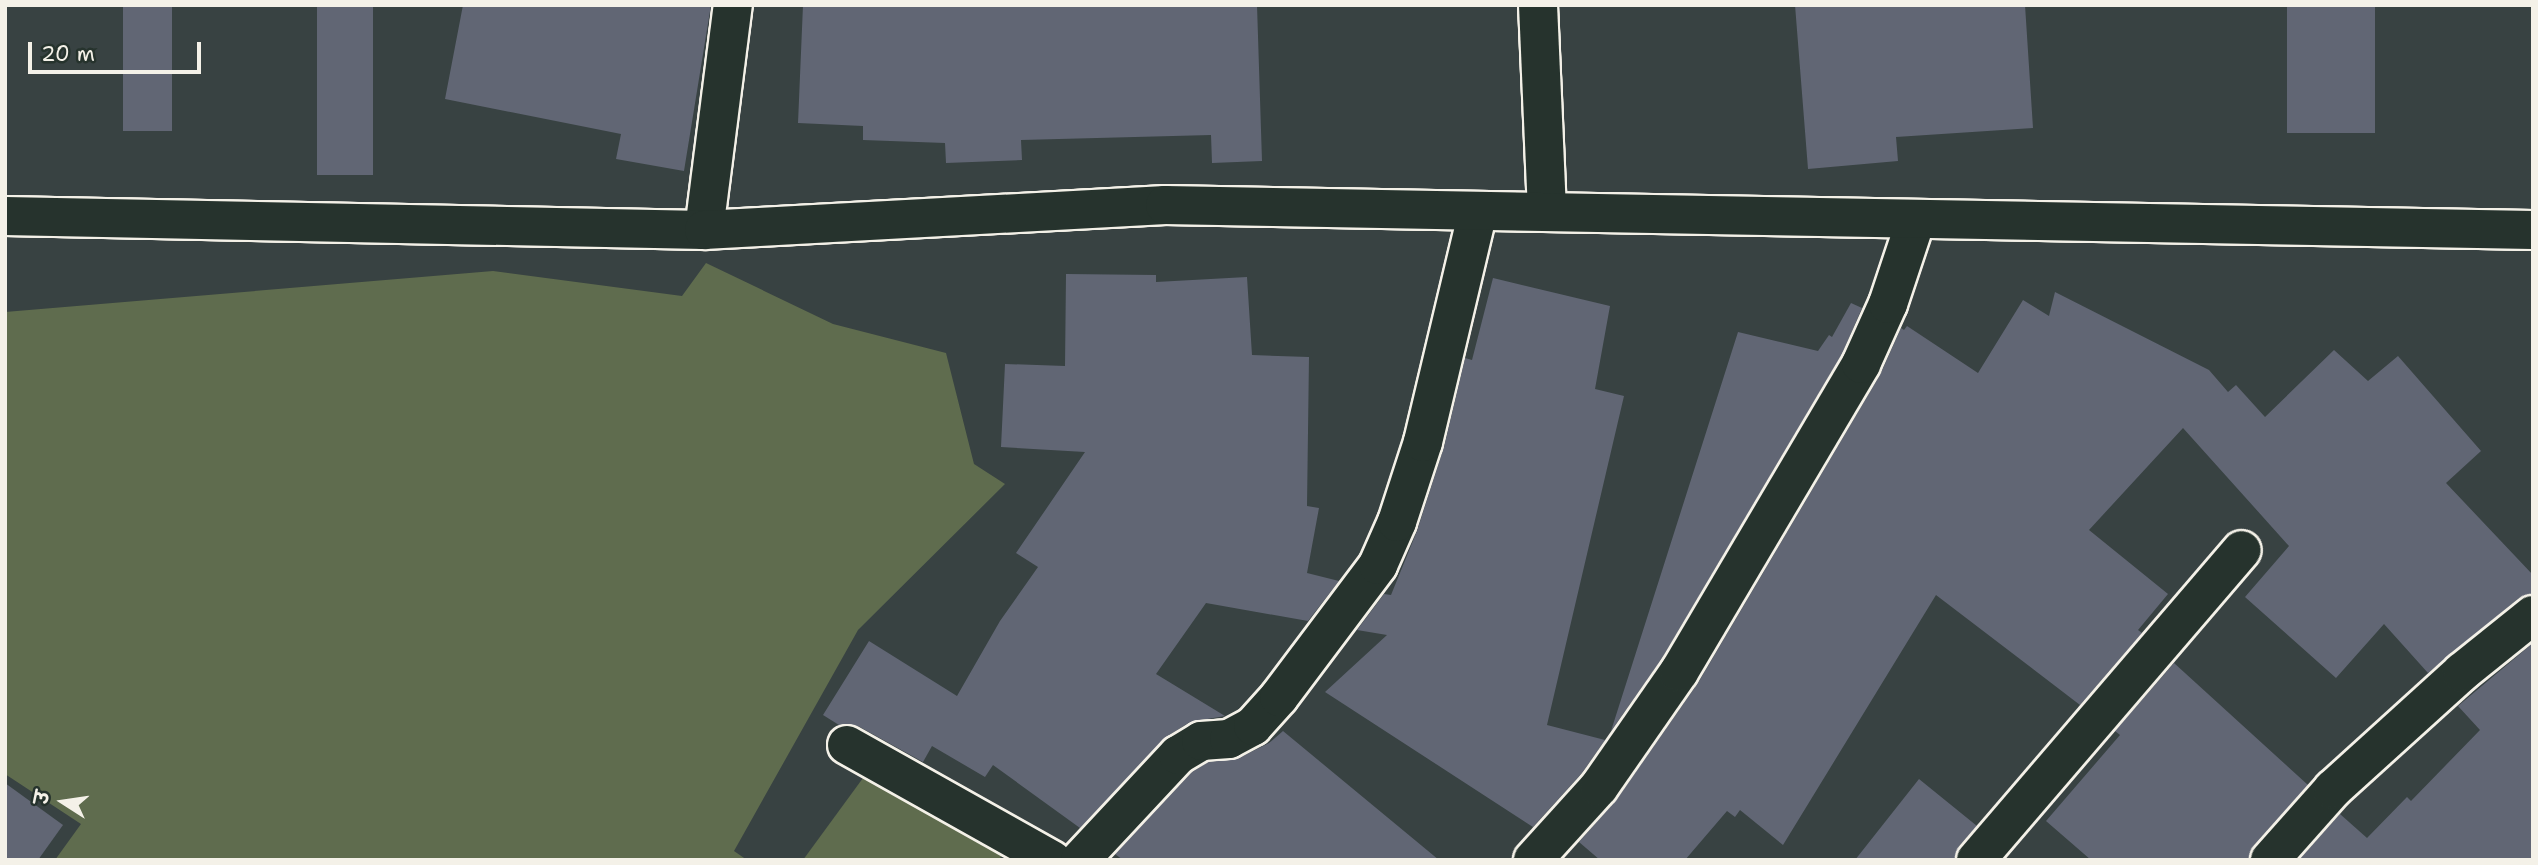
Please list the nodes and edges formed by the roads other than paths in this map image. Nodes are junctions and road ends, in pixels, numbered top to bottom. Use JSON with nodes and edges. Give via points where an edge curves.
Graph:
{"nodes":[{"id":1,"x":733,"y":5,"type":"edge"},
{"id":2,"x":1538,"y":5,"type":"edge"},
{"id":3,"x":1478,"y":211,"type":"junction"},
{"id":4,"x":1547,"y":212,"type":"junction"},
{"id":5,"x":5,"y":216,"type":"edge"},
{"id":6,"x":1916,"y":220,"type":"junction"},
{"id":7,"x":704,"y":230,"type":"junction"},
{"id":8,"x":2533,"y":230,"type":"edge"},
{"id":9,"x":2242,"y":550,"type":"dead end"},
{"id":10,"x":2533,"y":615,"type":"edge"},
{"id":11,"x":847,"y":746,"type":"dead end"},
{"id":12,"x":1052,"y":860,"type":"edge"},
{"id":13,"x":1080,"y":860,"type":"edge"},
{"id":14,"x":1533,"y":860,"type":"edge"},
{"id":15,"x":1976,"y":860,"type":"edge"},
{"id":16,"x":2270,"y":860,"type":"edge"}],
"edges":[{"from":1,"to":7,"type":"street"},
{"from":2,"to":4,"type":"street"},
{"from":3,"to":4,"type":"street"},
{"from":3,"to":7,"type":"street","via":[[1166,205]]},
{"from":3,"to":13,"type":"street","via":[[1423,442],[1378,565],[1253,726],[1229,738],[1201,741],[1178,755]]},
{"from":4,"to":6,"type":"street"},
{"from":5,"to":7,"type":"street"},
{"from":6,"to":8,"type":"street"},
{"from":6,"to":14,"type":"street","via":[[1888,304],[1861,365],[1679,672],[1599,787]]},
{"from":9,"to":15,"type":"street"},
{"from":10,"to":16,"type":"street","via":[[2462,672],[2333,789]]},
{"from":11,"to":12,"type":"street"}]}
